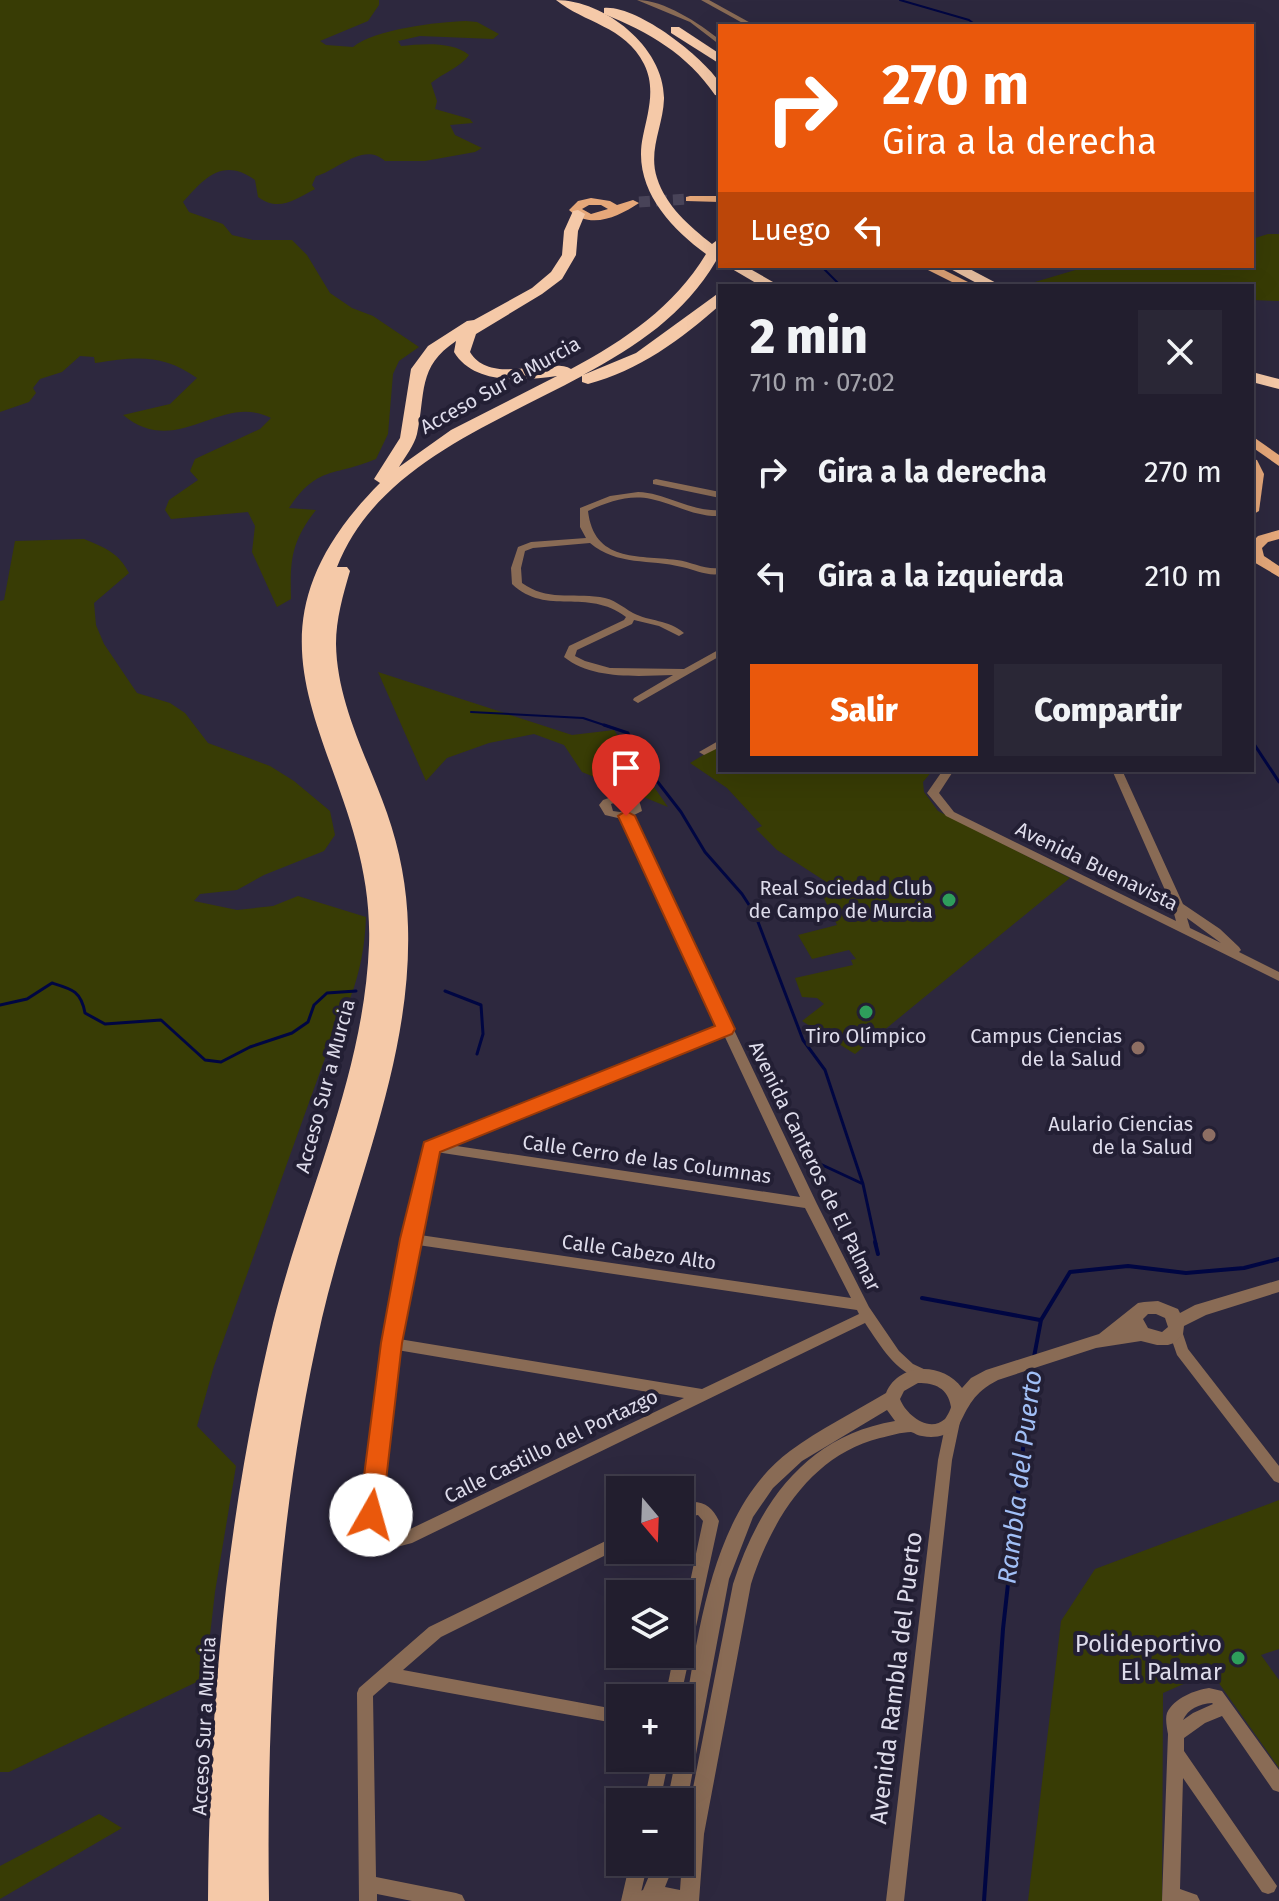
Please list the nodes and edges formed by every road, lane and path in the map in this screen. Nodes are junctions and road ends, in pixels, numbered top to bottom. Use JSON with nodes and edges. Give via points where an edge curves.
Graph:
{"nodes":[{"id":1,"x":562,"y":0,"type":"edge"},
{"id":2,"x":576,"y":0,"type":"edge"},
{"id":3,"x":593,"y":0,"type":"edge"},
{"id":4,"x":601,"y":0,"type":"edge"},
{"id":5,"x":640,"y":0,"type":"edge"},
{"id":6,"x":704,"y":0,"type":"edge"},
{"id":7,"x":749,"y":24,"type":"edge"},
{"id":8,"x":718,"y":41,"type":"edge"},
{"id":9,"x":718,"y":59,"type":"edge"},
{"id":10,"x":718,"y":71,"type":"edge"},
{"id":11,"x":718,"y":89,"type":"edge"},
{"id":12,"x":690,"y":199,"type":"tunnel mouth"},
{"id":13,"x":718,"y":199,"type":"edge"},
{"id":14,"x":636,"y":203,"type":"tunnel mouth"},
{"id":15,"x":612,"y":207,"type":"junction"},
{"id":16,"x":594,"y":218,"type":"joint"},
{"id":17,"x":576,"y":220,"type":"junction"},
{"id":18,"x":718,"y":245,"type":"edge"},
{"id":19,"x":718,"y":255,"type":"edge"},
{"id":20,"x":719,"y":268,"type":"edge"},
{"id":21,"x":738,"y":268,"type":"edge"},
{"id":22,"x":747,"y":268,"type":"edge"},
{"id":23,"x":913,"y":268,"type":"edge"},
{"id":24,"x":932,"y":268,"type":"edge"},
{"id":25,"x":955,"y":268,"type":"edge"},
{"id":26,"x":974,"y":282,"type":"edge"},
{"id":27,"x":734,"y":283,"type":"dead end"},
{"id":28,"x":768,"y":284,"type":"edge"},
{"id":29,"x":948,"y":284,"type":"edge"},
{"id":30,"x":718,"y":299,"type":"edge"},
{"id":31,"x":520,"y":300,"type":"junction"},
{"id":32,"x":610,"y":353,"type":"junction"},
{"id":33,"x":1254,"y":370,"type":"edge"},
{"id":34,"x":1279,"y":375,"type":"edge"},
{"id":35,"x":1254,"y":378,"type":"edge"},
{"id":36,"x":583,"y":381,"type":"junction"},
{"id":37,"x":1279,"y":384,"type":"edge"},
{"id":38,"x":1254,"y":392,"type":"edge"},
{"id":39,"x":1279,"y":397,"type":"edge"},
{"id":40,"x":1254,"y":436,"type":"edge"},
{"id":41,"x":1279,"y":450,"type":"edge"},
{"id":42,"x":1279,"y":462,"type":"edge"},
{"id":43,"x":1254,"y":467,"type":"edge"},
{"id":44,"x":656,"y":482,"type":"dead end"},
{"id":45,"x":718,"y":495,"type":"edge"},
{"id":46,"x":1254,"y":496,"type":"edge"},
{"id":47,"x":369,"y":504,"type":"junction"},
{"id":48,"x":718,"y":513,"type":"edge"},
{"id":49,"x":1279,"y":534,"type":"edge"},
{"id":50,"x":592,"y":540,"type":"junction"},
{"id":51,"x":1255,"y":553,"type":"edge"},
{"id":52,"x":718,"y":571,"type":"edge"},
{"id":53,"x":1279,"y":573,"type":"edge"},
{"id":54,"x":631,"y":616,"type":"junction"},
{"id":55,"x":679,"y":633,"type":"dead end"},
{"id":56,"x":718,"y":653,"type":"edge"},
{"id":57,"x":685,"y":672,"type":"junction"},
{"id":58,"x":638,"y":700,"type":"dead end"},
{"id":59,"x":718,"y":744,"type":"edge"},
{"id":60,"x":704,"y":752,"type":"dead end"},
{"id":61,"x":948,"y":772,"type":"edge"},
{"id":62,"x":1118,"y":772,"type":"edge"},
{"id":63,"x":626,"y":816,"type":"dead end"},
{"id":64,"x":1178,"y":906,"type":"junction"},
{"id":65,"x":1184,"y":928,"type":"junction"},
{"id":66,"x":1230,"y":951,"type":"junction"},
{"id":67,"x":1279,"y":977,"type":"edge"},
{"id":68,"x":726,"y":1029,"type":"junction"},
{"id":69,"x":431,"y":1147,"type":"junction"},
{"id":70,"x":810,"y":1204,"type":"junction"},
{"id":71,"x":410,"y":1239,"type":"junction"},
{"id":72,"x":1279,"y":1286,"type":"edge"},
{"id":73,"x":865,"y":1311,"type":"junction"},
{"id":74,"x":1135,"y":1318,"type":"junction"},
{"id":75,"x":1173,"y":1327,"type":"junction"},
{"id":76,"x":1143,"y":1334,"type":"junction"},
{"id":77,"x":1096,"y":1341,"type":"junction"},
{"id":78,"x":391,"y":1343,"type":"junction"},
{"id":79,"x":894,"y":1355,"type":"junction"},
{"id":80,"x":997,"y":1373,"type":"junction"},
{"id":81,"x":930,"y":1376,"type":"junction"},
{"id":82,"x":894,"y":1393,"type":"junction"},
{"id":83,"x":703,"y":1395,"type":"junction"},
{"id":84,"x":960,"y":1402,"type":"junction"},
{"id":85,"x":953,"y":1422,"type":"junction"},
{"id":86,"x":917,"y":1428,"type":"junction"},
{"id":87,"x":945,"y":1460,"type":"junction"},
{"id":88,"x":1279,"y":1477,"type":"edge"},
{"id":89,"x":694,"y":1507,"type":"edge"},
{"id":90,"x":606,"y":1548,"type":"edge"},
{"id":91,"x":386,"y":1674,"type":"junction"},
{"id":92,"x":676,"y":1684,"type":"edge"},
{"id":93,"x":606,"y":1714,"type":"edge"},
{"id":94,"x":1175,"y":1742,"type":"junction"},
{"id":95,"x":1279,"y":1784,"type":"edge"},
{"id":96,"x":680,"y":1788,"type":"edge"},
{"id":97,"x":639,"y":1876,"type":"edge"},
{"id":98,"x":656,"y":1876,"type":"edge"},
{"id":99,"x":1268,"y":1886,"type":"dead end"},
{"id":100,"x":368,"y":1892,"type":"edge"},
{"id":101,"x":1171,"y":1897,"type":"edge"},
{"id":102,"x":640,"y":1899,"type":"edge"},
{"id":103,"x":224,"y":1901,"type":"edge"},
{"id":104,"x":253,"y":1901,"type":"edge"},
{"id":105,"x":456,"y":1901,"type":"edge"},
{"id":106,"x":683,"y":1901,"type":"edge"},
{"id":107,"x":689,"y":1901,"type":"edge"},
{"id":108,"x":895,"y":1901,"type":"edge"},
{"id":109,"x":1191,"y":1901,"type":"edge"}],
"edges":[{"from":1,"to":19,"type":"highway","via":[[613,26],[649,62],[658,96],[648,168],[660,198],[684,228]]},
{"from":2,"to":11,"type":"highway","via":[[666,39],[700,65]]},
{"from":3,"to":10,"type":"highway","via":[[662,28]]},
{"from":4,"to":9,"type":"highway","via":[[673,29]]},
{"from":5,"to":8,"type":"street","via":[[692,21]]},
{"from":6,"to":7,"type":"street"},
{"from":12,"to":13,"type":"main road"},
{"from":14,"to":15,"type":"main road"},
{"from":15,"to":16,"type":"main road","via":[[611,215]]},
{"from":15,"to":17,"type":"main road","via":[[583,203],[575,208]]},
{"from":16,"to":17,"type":"highway"},
{"from":17,"to":31,"type":"highway","via":[[564,265]]},
{"from":18,"to":32,"type":"highway","name":"Acceso Sur a Murcia","via":[[670,309]]},
{"from":20,"to":36,"type":"highway","name":"Acceso Sur a Murcia","via":[[658,333]]},
{"from":21,"to":28,"type":"highway"},
{"from":22,"to":27,"type":"highway"},
{"from":23,"to":29,"type":"main road"},
{"from":24,"to":26,"type":"main road"},
{"from":25,"to":26,"type":"highway"},
{"from":30,"to":36,"type":"highway","via":[[646,352]]},
{"from":31,"to":32,"type":"highway","via":[[466,335],[462,349],[471,362],[495,373],[532,376]]},
{"from":31,"to":47,"type":"highway","via":[[450,337],[423,362],[414,384],[405,445],[370,494]]},
{"from":32,"to":47,"type":"highway","name":"Acceso Sur a Murcia","via":[[445,441]]},
{"from":33,"to":34,"type":"highway"},
{"from":35,"to":37,"type":"highway"},
{"from":36,"to":104,"type":"highway","name":"Acceso Sur a Murcia","via":[[466,440],[404,485],[356,543],[332,600],[326,640],[330,684],[388,852],[397,908],[398,965],[385,1050],[310,1315],[279,1474],[254,1699]]},
{"from":38,"to":39,"type":"highway"},
{"from":40,"to":41,"type":"main road"},
{"from":40,"to":42,"type":"main road"},
{"from":43,"to":46,"type":"main road"},
{"from":44,"to":45,"type":"street"},
{"from":47,"to":103,"type":"highway","name":"Acceso Sur a Murcia","via":[[324,574],[309,639],[318,706],[371,854],[380,933],[377,986],[360,1071],[289,1314],[264,1422],[234,1635]]},
{"from":48,"to":50,"type":"street","via":[[705,515],[648,495],[622,495],[583,510],[583,526]]},
{"from":49,"to":51,"type":"main road","via":[[1263,539]]},
{"from":50,"to":52,"type":"street","via":[[614,555],[636,561]]},
{"from":50,"to":54,"type":"street","via":[[521,549],[517,584],[526,594],[541,598],[606,599]]},
{"from":51,"to":53,"type":"main road"},
{"from":54,"to":55,"type":"street"},
{"from":54,"to":57,"type":"street","via":[[573,648],[569,657],[598,668]]},
{"from":56,"to":57,"type":"street"},
{"from":57,"to":58,"type":"street"},
{"from":59,"to":60,"type":"street"},
{"from":61,"to":65,"type":"street","name":"Avenida Buenavista","via":[[933,793],[950,814]]},
{"from":62,"to":64,"type":"street"},
{"from":63,"to":68,"type":"street","name":"Avenida Canteros de El Palmar"},
{"from":64,"to":65,"type":"street"},
{"from":64,"to":66,"type":"street","via":[[1239,955]]},
{"from":65,"to":66,"type":"street","name":"Avenida Buenavista"},
{"from":66,"to":67,"type":"street","name":"Avenida Buenavista"},
{"from":68,"to":69,"type":"street"},
{"from":68,"to":70,"type":"street","name":"Avenida Canteros de El Palmar"},
{"from":69,"to":70,"type":"street","name":"Calle Cerro de las Columnas"},
{"from":69,"to":71,"type":"street","name":"Calle Castillo del Portazgo"},
{"from":70,"to":73,"type":"street","name":"Avenida Canteros de El Palmar"},
{"from":71,"to":73,"type":"street","name":"Calle Cabezo Alto"},
{"from":71,"to":78,"type":"street","name":"Calle Castillo del Portazgo"},
{"from":72,"to":75,"type":"street","via":[[1201,1310]]},
{"from":73,"to":79,"type":"street","name":"Avenida Canteros de El Palmar"},
{"from":73,"to":83,"type":"street","name":"Calle Castillo del Portazgo"},
{"from":74,"to":75,"type":"street","via":[[1140,1310],[1158,1307]]},
{"from":74,"to":76,"type":"street"},
{"from":74,"to":77,"type":"street"},
{"from":75,"to":76,"type":"street"},
{"from":75,"to":88,"type":"street","via":[[1182,1351]]},
{"from":76,"to":77,"type":"street"},
{"from":77,"to":80,"type":"street"},
{"from":78,"to":83,"type":"street"},
{"from":78,"to":83,"type":"street","name":"Calle Castillo del Portazgo","via":[[370,1531],[389,1542],[407,1538]]},
{"from":79,"to":81,"type":"street","name":"Avenida Canteros de El Palmar"},
{"from":79,"to":82,"type":"street","via":[[899,1372]]},
{"from":80,"to":81,"type":"street"},
{"from":80,"to":84,"type":"street","via":[[977,1383]]},
{"from":81,"to":82,"type":"street","via":[[907,1379]]},
{"from":81,"to":84,"type":"street","via":[[955,1390]]},
{"from":82,"to":86,"type":"street","via":[[898,1416]]},
{"from":82,"to":96,"type":"street","via":[[796,1456],[745,1513],[720,1579]]},
{"from":84,"to":85,"type":"street"},
{"from":85,"to":86,"type":"street","via":[[941,1429]]},
{"from":85,"to":87,"type":"street","name":"Avenida Rambla del Puerto"},
{"from":86,"to":87,"type":"street","via":[[938,1442]]},
{"from":86,"to":107,"type":"street","via":[[873,1432],[824,1458],[784,1493],[753,1545],[694,1834]]},
{"from":87,"to":108,"type":"street","name":"Avenida Rambla del Puerto"},
{"from":89,"to":92,"type":"street","via":[[708,1513],[711,1521]]},
{"from":90,"to":91,"type":"street","via":[[435,1632]]},
{"from":91,"to":93,"type":"street"},
{"from":91,"to":100,"type":"street","via":[[365,1693],[364,1705]]},
{"from":94,"to":95,"type":"street","via":[[1174,1716],[1186,1702],[1216,1696]]},
{"from":94,"to":99,"type":"street"},
{"from":94,"to":101,"type":"street"},
{"from":97,"to":102,"type":"street"},
{"from":98,"to":102,"type":"street"},
{"from":100,"to":105,"type":"street"},
{"from":101,"to":109,"type":"street"},
{"from":102,"to":106,"type":"street"}]}
